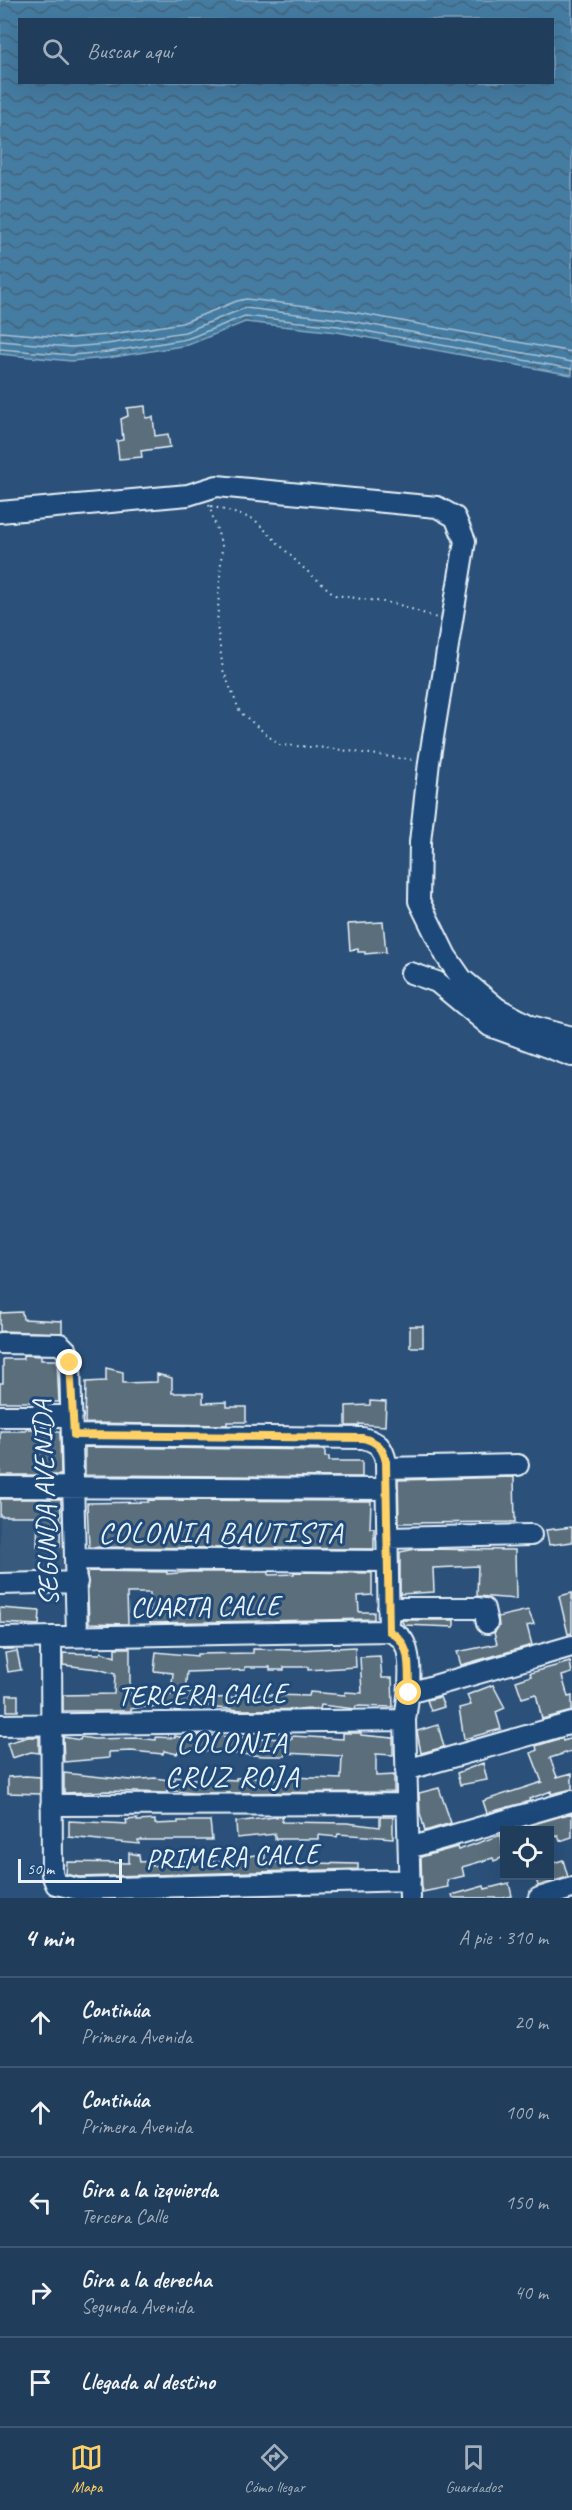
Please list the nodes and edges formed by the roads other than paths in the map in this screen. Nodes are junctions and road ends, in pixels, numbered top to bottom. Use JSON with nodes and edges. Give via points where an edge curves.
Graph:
{"nodes":[{"id":1,"x":0,"y":512,"type":"edge"},
{"id":2,"x":411,"y":973,"type":"dead end"},
{"id":3,"x":572,"y":1037,"type":"edge"},
{"id":4,"x":572,"y":1056,"type":"edge"},
{"id":5,"x":0,"y":1343,"type":"edge"},
{"id":6,"x":0,"y":1416,"type":"edge"},
{"id":7,"x":73,"y":1426,"type":"junction"},
{"id":8,"x":385,"y":1459,"type":"junction"},
{"id":9,"x":518,"y":1465,"type":"dead end"},
{"id":10,"x":0,"y":1487,"type":"edge"},
{"id":11,"x":74,"y":1488,"type":"junction"},
{"id":12,"x":387,"y":1489,"type":"junction"},
{"id":13,"x":531,"y":1535,"type":"dead end"},
{"id":14,"x":387,"y":1538,"type":"junction"},
{"id":15,"x":77,"y":1559,"type":"junction"},
{"id":16,"x":387,"y":1561,"type":"junction"},
{"id":17,"x":77,"y":1582,"type":"junction"},
{"id":18,"x":0,"y":1584,"type":"edge"},
{"id":19,"x":388,"y":1608,"type":"junction"},
{"id":20,"x":487,"y":1623,"type":"dead end"},
{"id":21,"x":389,"y":1631,"type":"junction"},
{"id":22,"x":77,"y":1636,"type":"junction"},
{"id":23,"x":51,"y":1637,"type":"junction"},
{"id":24,"x":0,"y":1638,"type":"edge"},
{"id":25,"x":572,"y":1646,"type":"edge"},
{"id":26,"x":409,"y":1693,"type":"junction"},
{"id":27,"x":405,"y":1720,"type":"junction"},
{"id":28,"x":572,"y":1723,"type":"edge"},
{"id":29,"x":51,"y":1724,"type":"junction"},
{"id":30,"x":0,"y":1725,"type":"edge"},
{"id":31,"x":406,"y":1770,"type":"junction"},
{"id":32,"x":572,"y":1801,"type":"edge"},
{"id":33,"x":407,"y":1804,"type":"junction"},
{"id":34,"x":51,"y":1805,"type":"junction"},
{"id":35,"x":409,"y":1848,"type":"junction"},
{"id":36,"x":56,"y":1884,"type":"joint"},
{"id":37,"x":572,"y":1888,"type":"edge"},
{"id":38,"x":410,"y":1889,"type":"edge"},
{"id":39,"x":539,"y":1898,"type":"edge"}],
"edges":[{"from":1,"to":3,"type":"street","via":[[188,495],[217,486],[437,507],[455,517],[465,541],[429,762],[420,842],[419,901],[462,979],[497,1008],[531,1026]]},
{"from":2,"to":4,"type":"street","via":[[437,982],[490,1026]]},
{"from":5,"to":7,"type":"street","name":"SEGUNDA AVENIDA","via":[[60,1344],[70,1363]]},
{"from":6,"to":7,"type":"street"},
{"from":7,"to":8,"type":"street","via":[[363,1438],[378,1444]]},
{"from":7,"to":11,"type":"street","name":"SEGUNDA AVENIDA"},
{"from":8,"to":9,"type":"street"},
{"from":8,"to":12,"type":"street"},
{"from":10,"to":11,"type":"street"},
{"from":11,"to":12,"type":"street"},
{"from":11,"to":15,"type":"street","name":"SEGUNDA AVENIDA"},
{"from":12,"to":14,"type":"street"},
{"from":13,"to":14,"type":"street"},
{"from":14,"to":16,"type":"street"},
{"from":15,"to":16,"type":"street"},
{"from":15,"to":17,"type":"street","name":"SEGUNDA AVENIDA"},
{"from":16,"to":19,"type":"street"},
{"from":17,"to":18,"type":"street"},
{"from":17,"to":22,"type":"street","name":"SEGUNDA AVENIDA"},
{"from":19,"to":20,"type":"street","via":[[477,1608],[484,1610]]},
{"from":19,"to":21,"type":"street"},
{"from":21,"to":22,"type":"street","name":"CUARTA CALLE"},
{"from":21,"to":26,"type":"street","via":[[400,1636],[405,1644]]},
{"from":22,"to":23,"type":"street","name":"CUARTA CALLE"},
{"from":23,"to":24,"type":"street","name":"CUARTA CALLE"},
{"from":23,"to":29,"type":"street","name":"SEGUNDA AVENIDA"},
{"from":25,"to":26,"type":"street"},
{"from":26,"to":27,"type":"street"},
{"from":27,"to":29,"type":"street","name":"TERCERA CALLE"},
{"from":27,"to":31,"type":"street"},
{"from":28,"to":31,"type":"street"},
{"from":29,"to":30,"type":"street","name":"TERCERA CALLE"},
{"from":29,"to":34,"type":"street","name":"SEGUNDA AVENIDA"},
{"from":31,"to":33,"type":"street"},
{"from":32,"to":35,"type":"street"},
{"from":33,"to":34,"type":"street"},
{"from":33,"to":35,"type":"street"},
{"from":34,"to":36,"type":"street","name":"SEGUNDA AVENIDA","via":[[52,1874]]},
{"from":35,"to":38,"type":"street"},
{"from":36,"to":38,"type":"street","name":"PRIMERA CALLE","via":[[78,1889]]},
{"from":37,"to":39,"type":"street"}]}
